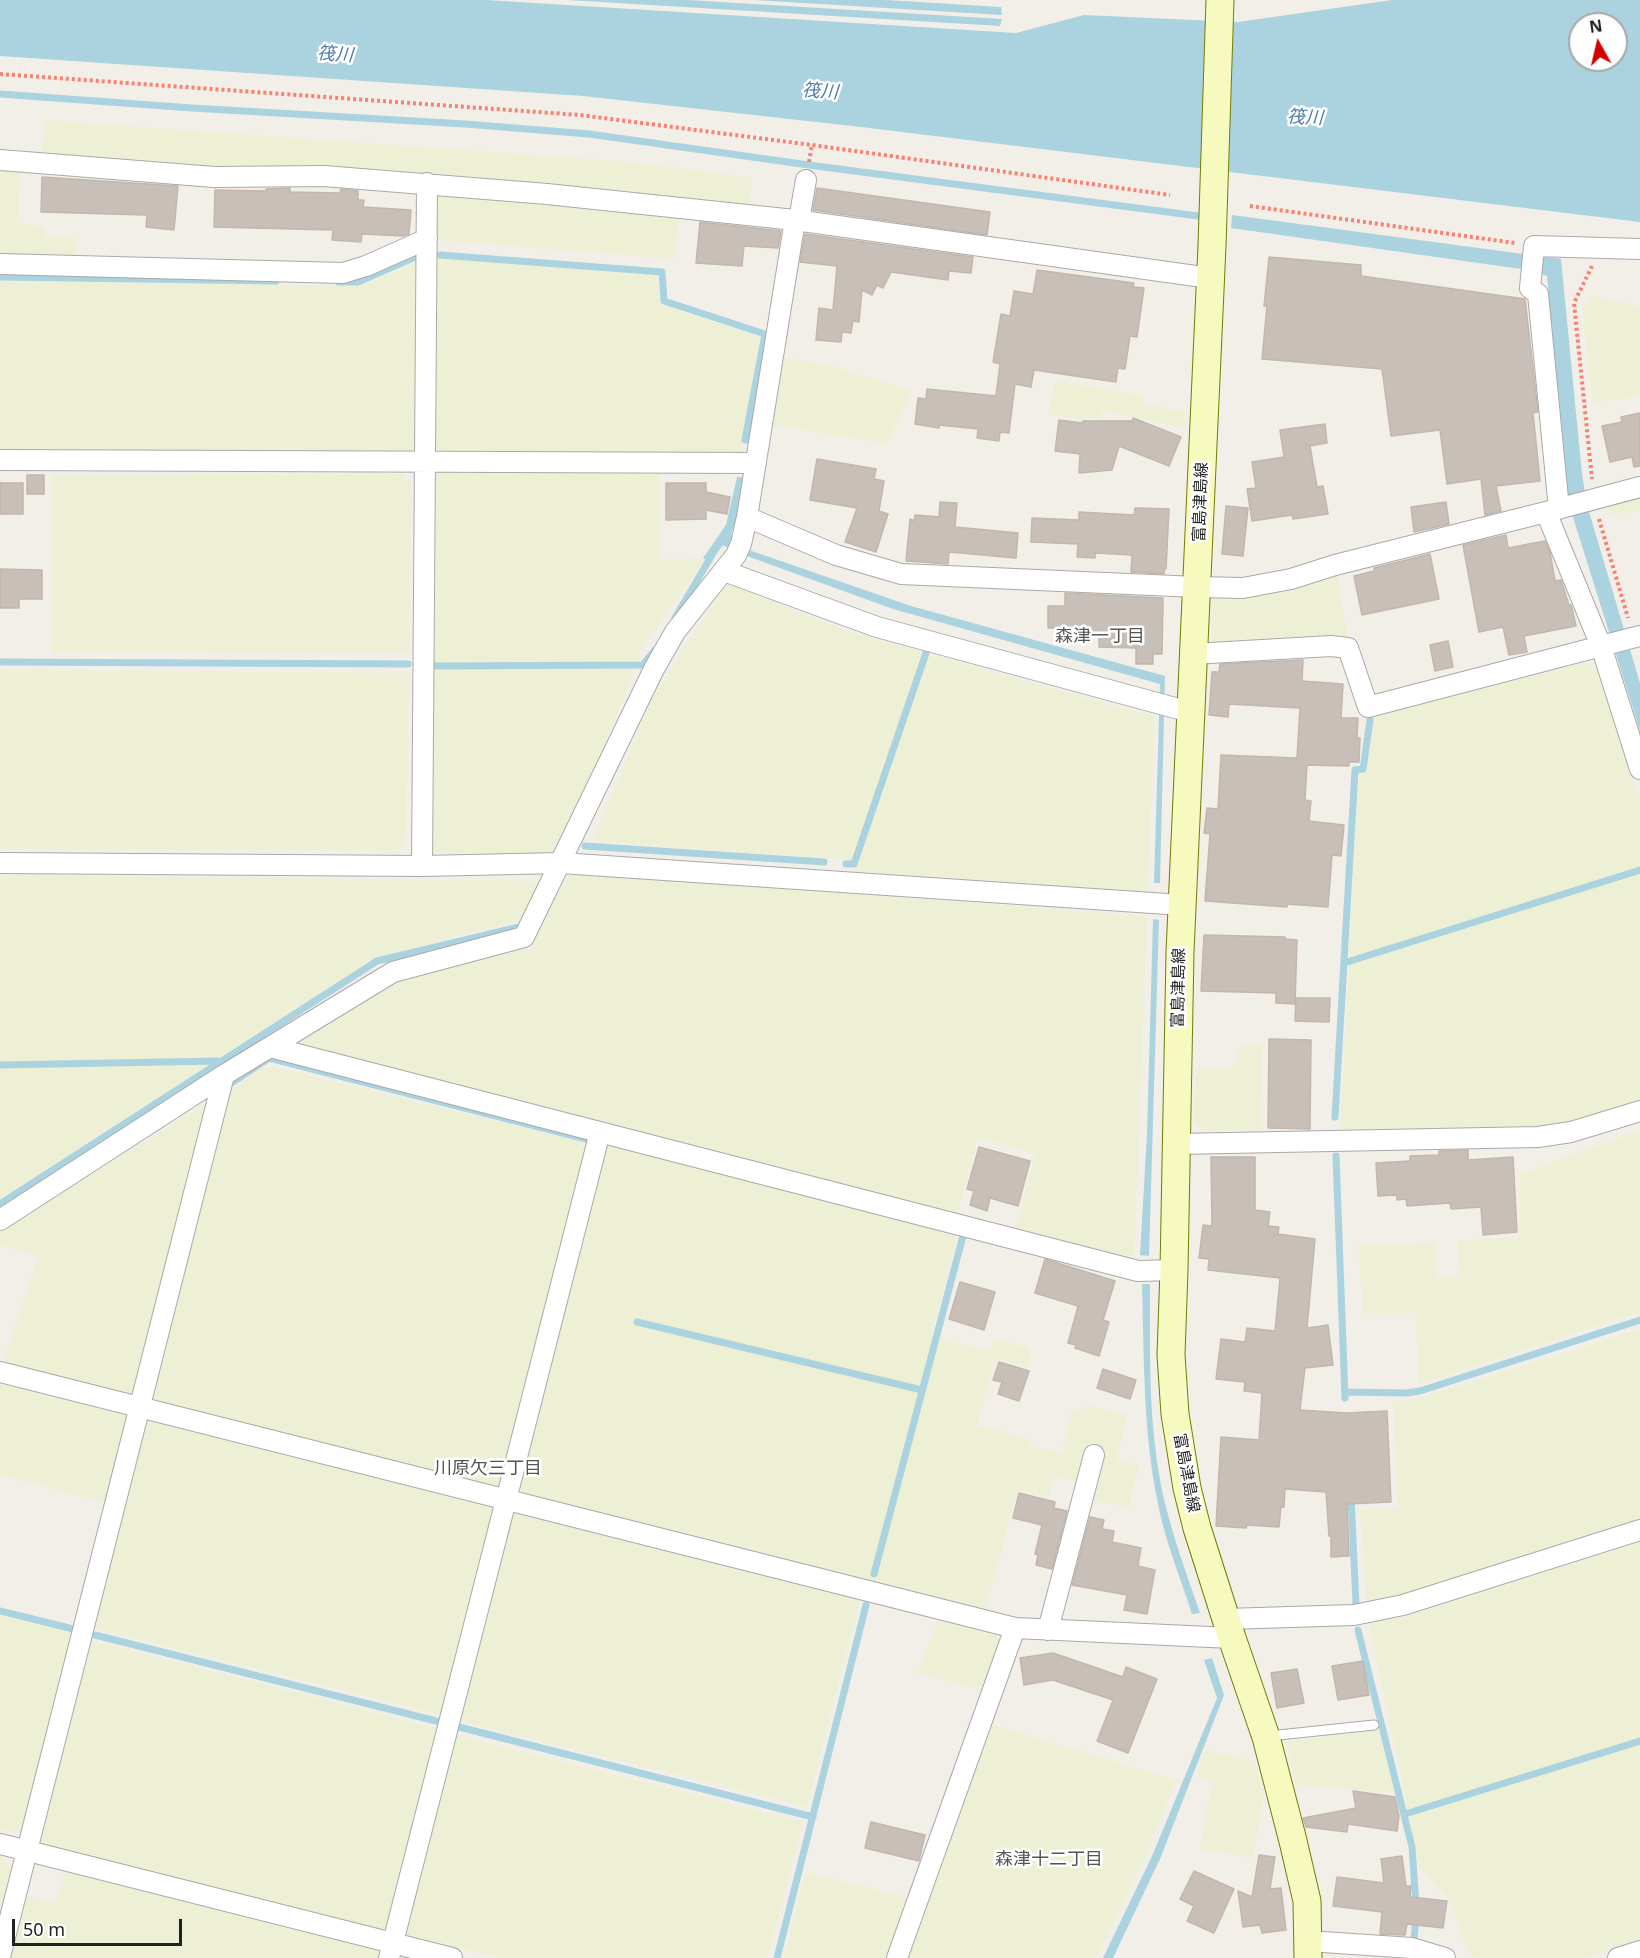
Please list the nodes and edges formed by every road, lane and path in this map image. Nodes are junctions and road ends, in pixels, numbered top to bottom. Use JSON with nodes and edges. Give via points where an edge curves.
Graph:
{"nodes":[{"id":1,"x":1220,"y":7,"type":"edge"},
{"id":2,"x":0,"y":74,"type":"edge"},
{"id":3,"x":812,"y":145,"type":"junction"},
{"id":4,"x":810,"y":152,"type":"dead end"},
{"id":5,"x":0,"y":160,"type":"edge"},
{"id":6,"x":806,"y":180,"type":"dead end"},
{"id":7,"x":428,"y":183,"type":"junction"},
{"id":8,"x":1170,"y":195,"type":"dead end"},
{"id":9,"x":1250,"y":206,"type":"dead end"},
{"id":10,"x":797,"y":220,"type":"junction"},
{"id":11,"x":427,"y":239,"type":"junction"},
{"id":12,"x":1601,"y":247,"type":"junction"},
{"id":13,"x":1640,"y":249,"type":"edge"},
{"id":14,"x":1533,"y":250,"type":"junction"},
{"id":15,"x":0,"y":264,"type":"edge"},
{"id":16,"x":1210,"y":278,"type":"junction"},
{"id":17,"x":0,"y":460,"type":"edge"},
{"id":18,"x":425,"y":462,"type":"junction"},
{"id":19,"x":756,"y":464,"type":"junction"},
{"id":20,"x":1640,"y":487,"type":"edge"},
{"id":21,"x":1591,"y":500,"type":"junction"},
{"id":22,"x":1557,"y":509,"type":"junction"},
{"id":23,"x":747,"y":517,"type":"junction"},
{"id":24,"x":724,"y":571,"type":"junction"},
{"id":25,"x":1197,"y":588,"type":"junction"},
{"id":26,"x":1634,"y":638,"type":"edge"},
{"id":27,"x":1605,"y":645,"type":"junction"},
{"id":28,"x":1193,"y":654,"type":"junction"},
{"id":29,"x":1170,"y":707,"type":"junction"},
{"id":30,"x":1640,"y":769,"type":"edge"},
{"id":31,"x":0,"y":863,"type":"edge"},
{"id":32,"x":561,"y":863,"type":"junction"},
{"id":33,"x":422,"y":866,"type":"junction"},
{"id":34,"x":1182,"y":905,"type":"junction"},
{"id":35,"x":270,"y":1047,"type":"junction"},
{"id":36,"x":224,"y":1076,"type":"junction"},
{"id":37,"x":1640,"y":1111,"type":"edge"},
{"id":38,"x":600,"y":1132,"type":"junction"},
{"id":39,"x":1176,"y":1144,"type":"junction"},
{"id":40,"x":0,"y":1220,"type":"edge"},
{"id":41,"x":1174,"y":1270,"type":"junction"},
{"id":42,"x":0,"y":1372,"type":"edge"},
{"id":43,"x":139,"y":1407,"type":"junction"},
{"id":44,"x":1094,"y":1455,"type":"dead end"},
{"id":45,"x":507,"y":1500,"type":"junction"},
{"id":46,"x":1640,"y":1530,"type":"edge"},
{"id":47,"x":1015,"y":1628,"type":"junction"},
{"id":48,"x":1229,"y":1629,"type":"junction"},
{"id":49,"x":1048,"y":1630,"type":"junction"},
{"id":50,"x":1374,"y":1725,"type":"dead end"},
{"id":51,"x":1266,"y":1737,"type":"junction"},
{"id":52,"x":0,"y":1844,"type":"edge"},
{"id":53,"x":27,"y":1851,"type":"junction"},
{"id":54,"x":391,"y":1950,"type":"edge"},
{"id":55,"x":1308,"y":1950,"type":"edge"},
{"id":56,"x":1640,"y":1951,"type":"edge"},
{"id":57,"x":0,"y":1957,"type":"edge"},
{"id":58,"x":452,"y":1958,"type":"edge"},
{"id":59,"x":897,"y":1958,"type":"edge"},
{"id":60,"x":1443,"y":1958,"type":"edge"},
{"id":61,"x":1618,"y":1958,"type":"edge"}],
"edges":[{"from":1,"to":16,"type":"main road","name":"富島津島線"},
{"from":2,"to":3,"type":"path","via":[[580,116]]},
{"from":3,"to":4,"type":"path"},
{"from":3,"to":8,"type":"path"},
{"from":5,"to":7,"type":"street","via":[[214,177],[324,176]]},
{"from":6,"to":10,"type":"street"},
{"from":7,"to":10,"type":"street"},
{"from":7,"to":11,"type":"street"},
{"from":9,"to":14,"type":"path"},
{"from":10,"to":16,"type":"street"},
{"from":10,"to":19,"type":"street"},
{"from":11,"to":15,"type":"street","via":[[343,273]]},
{"from":11,"to":18,"type":"street"},
{"from":12,"to":13,"type":"street"},
{"from":12,"to":14,"type":"street"},
{"from":12,"to":21,"type":"path","via":[[1574,303]]},
{"from":14,"to":22,"type":"street","via":[[1530,288],[1538,294]]},
{"from":16,"to":25,"type":"main road","name":"富島津島線"},
{"from":17,"to":18,"type":"street"},
{"from":18,"to":19,"type":"street"},
{"from":18,"to":33,"type":"street"},
{"from":19,"to":23,"type":"street"},
{"from":20,"to":21,"type":"street"},
{"from":21,"to":22,"type":"street"},
{"from":21,"to":26,"type":"path"},
{"from":22,"to":25,"type":"street","via":[[1291,579],[1243,588]]},
{"from":22,"to":27,"type":"street"},
{"from":23,"to":24,"type":"street","via":[[738,549]]},
{"from":23,"to":25,"type":"street","via":[[836,555],[901,574]]},
{"from":24,"to":29,"type":"street","via":[[877,627]]},
{"from":24,"to":32,"type":"street","via":[[675,633],[654,669]]},
{"from":25,"to":28,"type":"main road","name":"富島津島線"},
{"from":26,"to":27,"type":"street"},
{"from":27,"to":28,"type":"street","via":[[1368,707],[1348,648]]},
{"from":27,"to":30,"type":"street"},
{"from":28,"to":29,"type":"main road","name":"富島津島線"},
{"from":29,"to":34,"type":"main road","name":"富島津島線"},
{"from":31,"to":33,"type":"street"},
{"from":32,"to":33,"type":"street"},
{"from":32,"to":34,"type":"street"},
{"from":32,"to":35,"type":"street","via":[[524,937],[393,972]]},
{"from":34,"to":39,"type":"main road","name":"富島津島線"},
{"from":35,"to":36,"type":"street"},
{"from":35,"to":38,"type":"street"},
{"from":36,"to":40,"type":"street"},
{"from":36,"to":43,"type":"street"},
{"from":37,"to":39,"type":"street","via":[[1571,1132],[1538,1137]]},
{"from":38,"to":41,"type":"street","via":[[1138,1271]]},
{"from":38,"to":45,"type":"street"},
{"from":39,"to":41,"type":"main road","name":"富島津島線"},
{"from":41,"to":48,"type":"main road","name":"富島津島線","via":[[1171,1355],[1175,1414],[1187,1488]]},
{"from":42,"to":43,"type":"street"},
{"from":43,"to":45,"type":"street"},
{"from":43,"to":53,"type":"street"},
{"from":44,"to":49,"type":"street"},
{"from":45,"to":47,"type":"street"},
{"from":45,"to":54,"type":"street"},
{"from":46,"to":48,"type":"street","via":[[1394,1607]]},
{"from":47,"to":49,"type":"street"},
{"from":47,"to":59,"type":"street"},
{"from":48,"to":49,"type":"street"},
{"from":48,"to":51,"type":"main road","name":"富島津島線"},
{"from":50,"to":51,"type":"lane"},
{"from":51,"to":55,"type":"main road","name":"富島津島線","via":[[1307,1901]]},
{"from":52,"to":53,"type":"street"},
{"from":53,"to":54,"type":"street"},
{"from":53,"to":57,"type":"street"},
{"from":54,"to":58,"type":"street"},
{"from":55,"to":60,"type":"street","via":[[1412,1948]]},
{"from":56,"to":61,"type":"street"}]}
